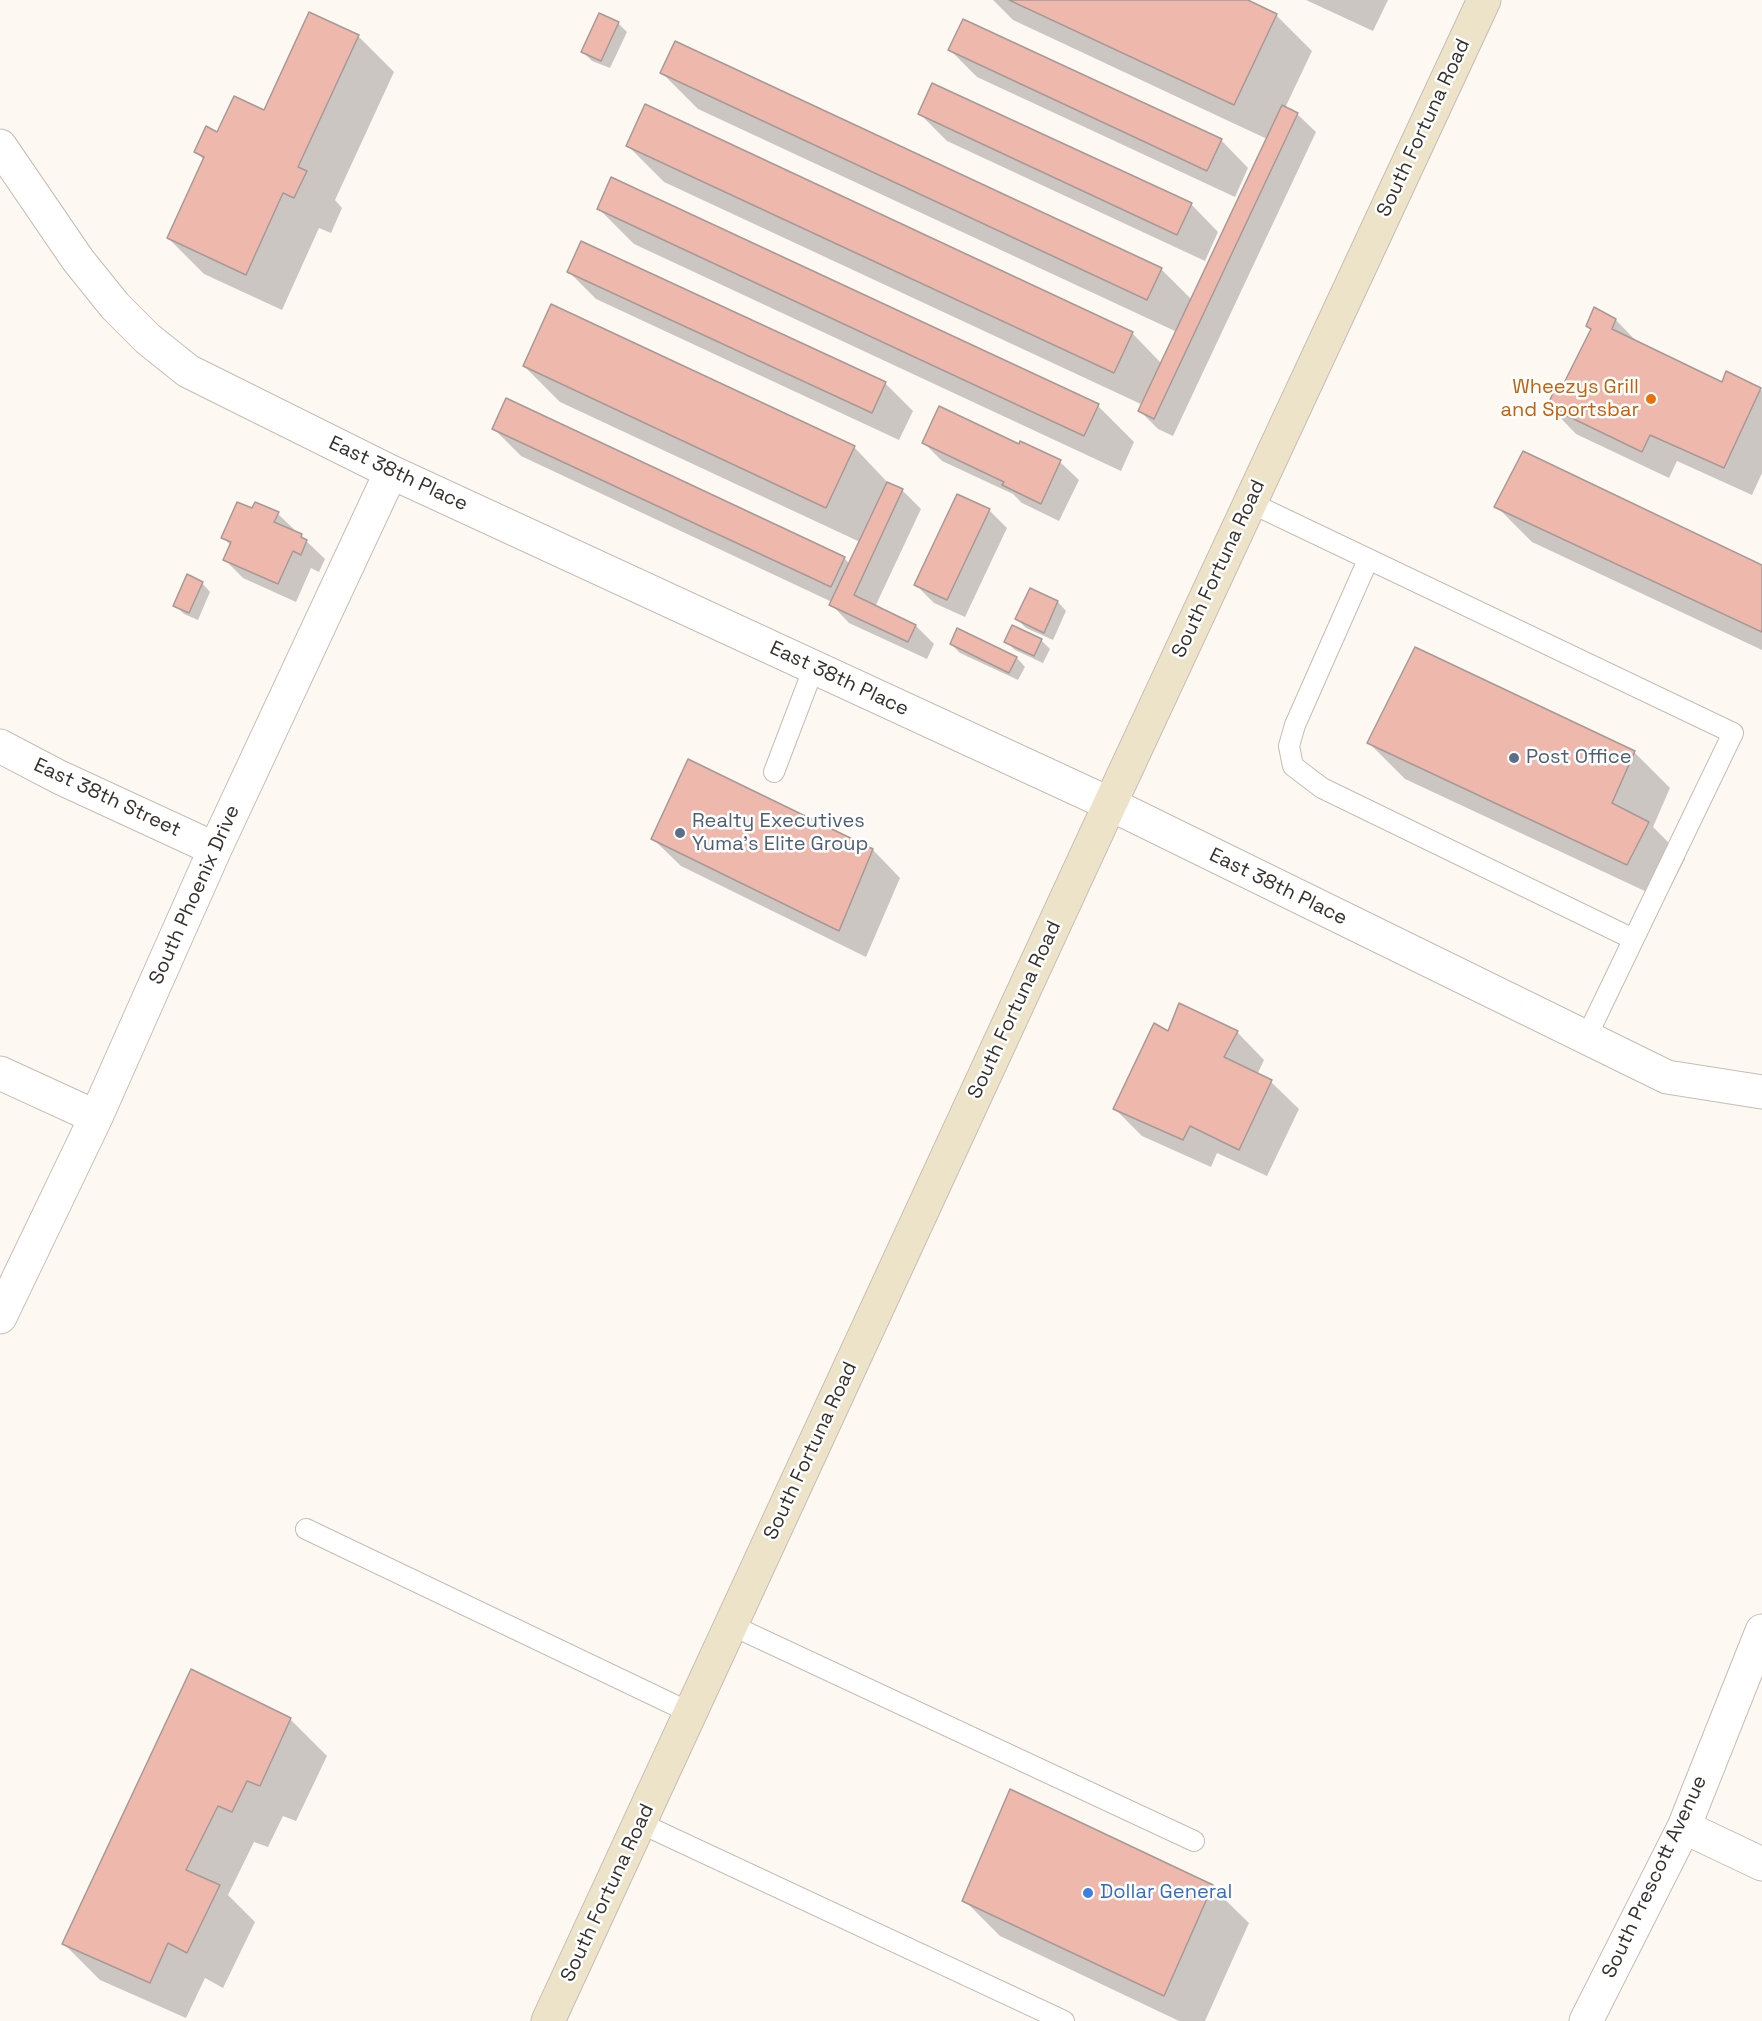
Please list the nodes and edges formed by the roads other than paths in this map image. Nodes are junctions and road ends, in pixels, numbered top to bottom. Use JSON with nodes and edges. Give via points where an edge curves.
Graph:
{"nodes":[{"id":1,"x":1484,"y":0,"type":"edge"},
{"id":2,"x":0,"y":146,"type":"edge"},
{"id":3,"x":391,"y":472,"type":"junction"},
{"id":4,"x":1251,"y":503,"type":"junction"},
{"id":5,"x":1368,"y":560,"type":"junction"},
{"id":6,"x":814,"y":668,"type":"junction"},
{"id":7,"x":0,"y":746,"type":"edge"},
{"id":8,"x":774,"y":772,"type":"dead end"},
{"id":9,"x":1110,"y":804,"type":"junction"},
{"id":10,"x":215,"y":849,"type":"junction"},
{"id":11,"x":1633,"y":939,"type":"junction"},
{"id":12,"x":1586,"y":1038,"type":"junction"},
{"id":13,"x":0,"y":1073,"type":"edge"},
{"id":14,"x":1762,"y":1092,"type":"edge"},
{"id":15,"x":96,"y":1117,"type":"junction"},
{"id":16,"x":0,"y":1317,"type":"edge"},
{"id":17,"x":306,"y":1529,"type":"dead end"},
{"id":18,"x":731,"y":1625,"type":"junction"},
{"id":19,"x":1762,"y":1630,"type":"edge"},
{"id":20,"x":691,"y":1713,"type":"junction"},
{"id":21,"x":640,"y":1823,"type":"junction"},
{"id":22,"x":1684,"y":1827,"type":"junction"},
{"id":23,"x":1194,"y":1842,"type":"dead end"},
{"id":24,"x":1762,"y":1864,"type":"edge"},
{"id":25,"x":548,"y":2021,"type":"edge"},
{"id":26,"x":1064,"y":2021,"type":"edge"},
{"id":27,"x":1586,"y":2021,"type":"edge"}],
"edges":[{"from":1,"to":4,"type":"main road","name":"South Fortuna Road"},
{"from":2,"to":3,"type":"street","name":"East 38th Place","via":[[78,260],[148,339],[188,371]]},
{"from":3,"to":6,"type":"street","name":"East 38th Place"},
{"from":3,"to":10,"type":"street","name":"South Phoenix Drive"},
{"from":4,"to":5,"type":"lane"},
{"from":4,"to":9,"type":"main road","name":"South Fortuna Road"},
{"from":5,"to":11,"type":"lane","via":[[1296,725],[1289,746],[1293,766],[1322,788]]},
{"from":5,"to":11,"type":"lane","via":[[1732,733]]},
{"from":6,"to":8,"type":"lane"},
{"from":6,"to":9,"type":"street","name":"East 38th Place"},
{"from":7,"to":10,"type":"street","name":"East 38th Street"},
{"from":9,"to":12,"type":"street","name":"East 38th Place"},
{"from":9,"to":18,"type":"main road","name":"South Fortuna Road"},
{"from":10,"to":15,"type":"street","name":"South Phoenix Drive"},
{"from":11,"to":12,"type":"lane"},
{"from":12,"to":14,"type":"street","name":"East 38th Place","via":[[1667,1077]]},
{"from":13,"to":15,"type":"street"},
{"from":15,"to":16,"type":"street","name":"South Phoenix Drive"},
{"from":17,"to":20,"type":"lane"},
{"from":18,"to":20,"type":"main road","name":"South Fortuna Road"},
{"from":18,"to":23,"type":"lane"},
{"from":19,"to":22,"type":"street","name":"South Prescott Avenue"},
{"from":20,"to":21,"type":"main road","name":"South Fortuna Road"},
{"from":21,"to":25,"type":"main road","name":"South Fortuna Road"},
{"from":21,"to":26,"type":"lane"},
{"from":22,"to":24,"type":"street"},
{"from":22,"to":27,"type":"street","name":"South Prescott Avenue"}]}
